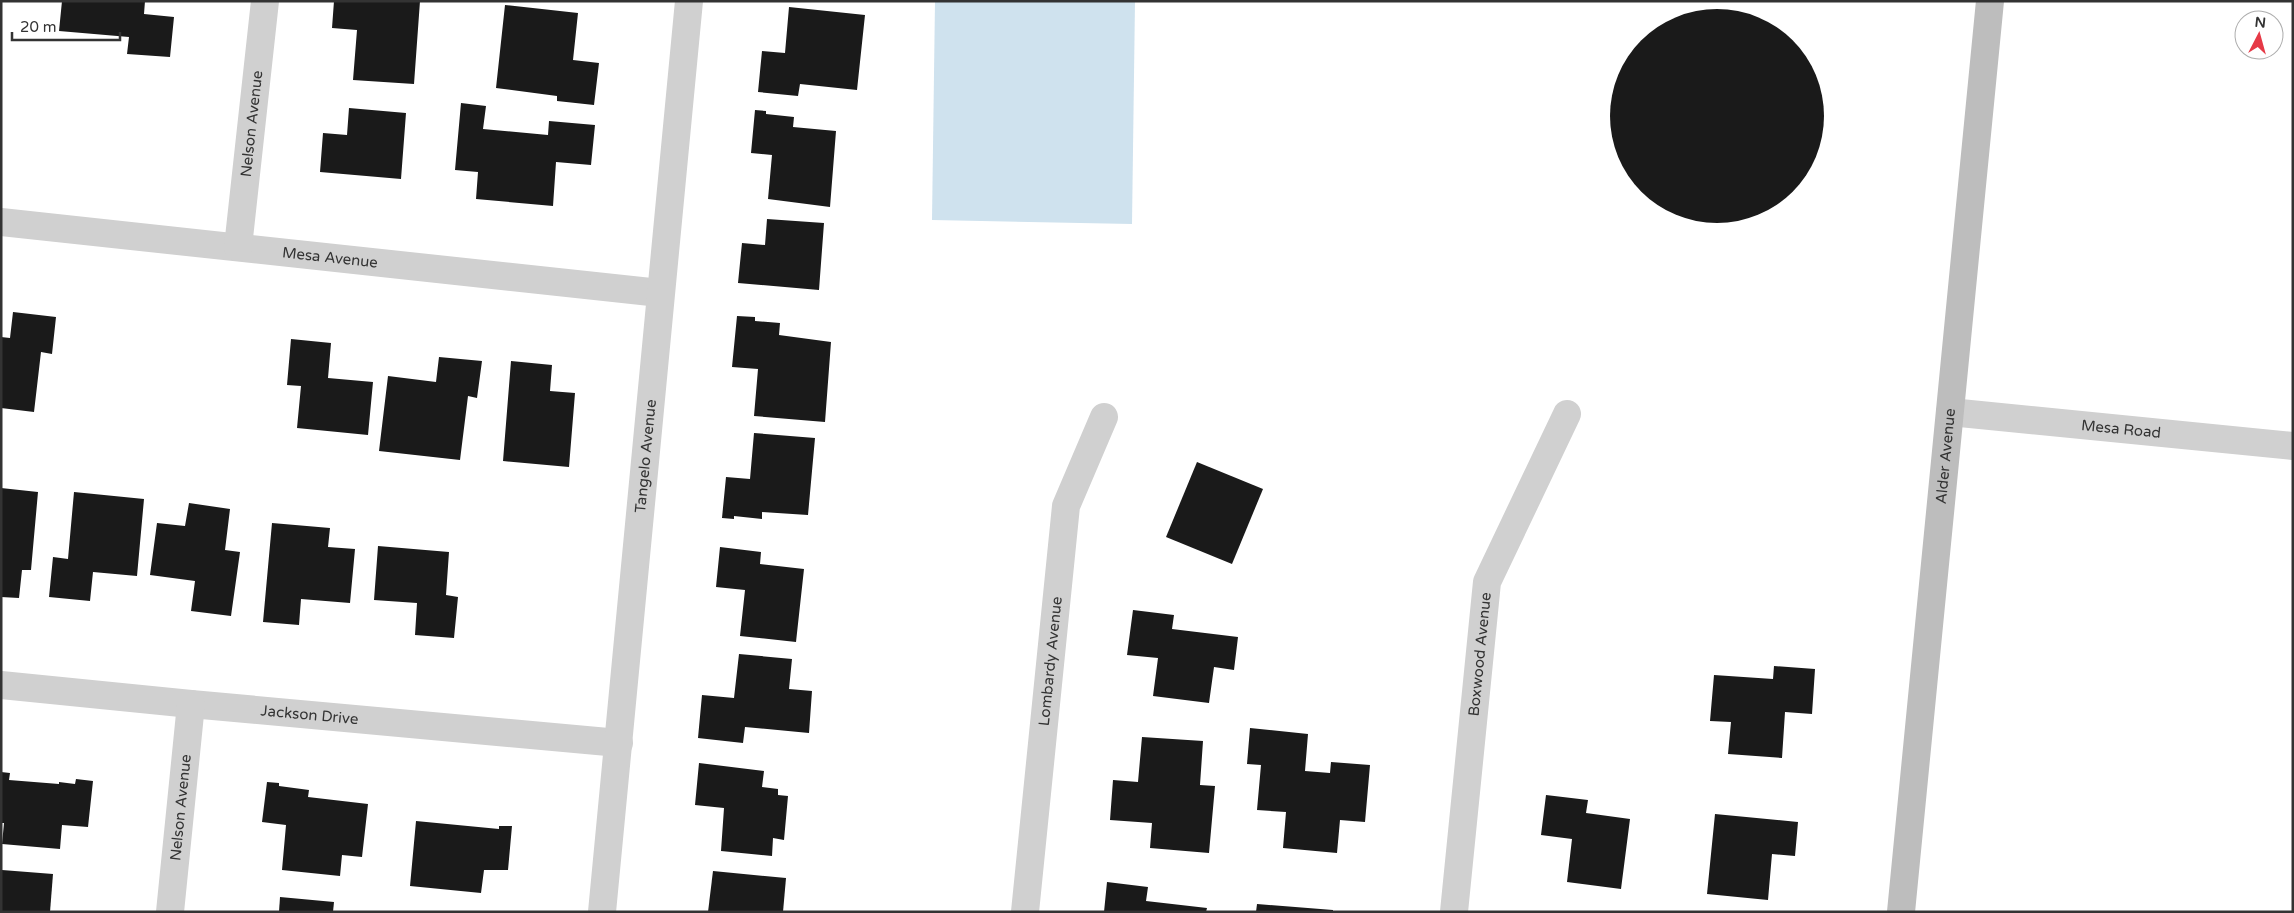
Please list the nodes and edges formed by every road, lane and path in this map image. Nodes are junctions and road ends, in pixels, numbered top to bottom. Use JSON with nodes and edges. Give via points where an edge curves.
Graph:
{"nodes":[{"id":1,"x":265,"y":1,"type":"edge"},
{"id":2,"x":689,"y":1,"type":"edge"},
{"id":3,"x":1990,"y":1,"type":"edge"},
{"id":4,"x":1,"y":222,"type":"edge"},
{"id":5,"x":238,"y":247,"type":"junction"},
{"id":6,"x":660,"y":294,"type":"junction"},
{"id":7,"x":1950,"y":412,"type":"junction"},
{"id":8,"x":1567,"y":414,"type":"dead end"},
{"id":9,"x":1104,"y":417,"type":"dead end"},
{"id":10,"x":2293,"y":446,"type":"edge"},
{"id":11,"x":1,"y":685,"type":"edge"},
{"id":12,"x":191,"y":704,"type":"junction"},
{"id":13,"x":619,"y":743,"type":"junction"},
{"id":14,"x":170,"y":912,"type":"edge"},
{"id":15,"x":602,"y":912,"type":"edge"},
{"id":16,"x":1024,"y":912,"type":"edge"},
{"id":17,"x":1454,"y":912,"type":"edge"},
{"id":18,"x":1901,"y":912,"type":"edge"}],
"edges":[{"from":1,"to":5,"type":"street","name":"Nelson Avenue"},
{"from":2,"to":6,"type":"street","name":"Tangelo Avenue"},
{"from":3,"to":7,"type":"main road","name":"Alder Avenue"},
{"from":4,"to":5,"type":"street","name":"Mesa Avenue"},
{"from":5,"to":6,"type":"street","name":"Mesa Avenue"},
{"from":6,"to":13,"type":"street","name":"Tangelo Avenue"},
{"from":7,"to":10,"type":"street","name":"Mesa Road"},
{"from":7,"to":18,"type":"main road","name":"Alder Avenue"},
{"from":8,"to":17,"type":"street","name":"Boxwood Avenue","via":[[1488,582]]},
{"from":9,"to":16,"type":"street","name":"Lombardy Avenue","via":[[1066,506]]},
{"from":11,"to":12,"type":"street","name":"Jackson Drive"},
{"from":12,"to":13,"type":"street","name":"Jackson Drive"},
{"from":12,"to":14,"type":"street","name":"Nelson Avenue"},
{"from":13,"to":15,"type":"street","name":"Tangelo Avenue"}]}
